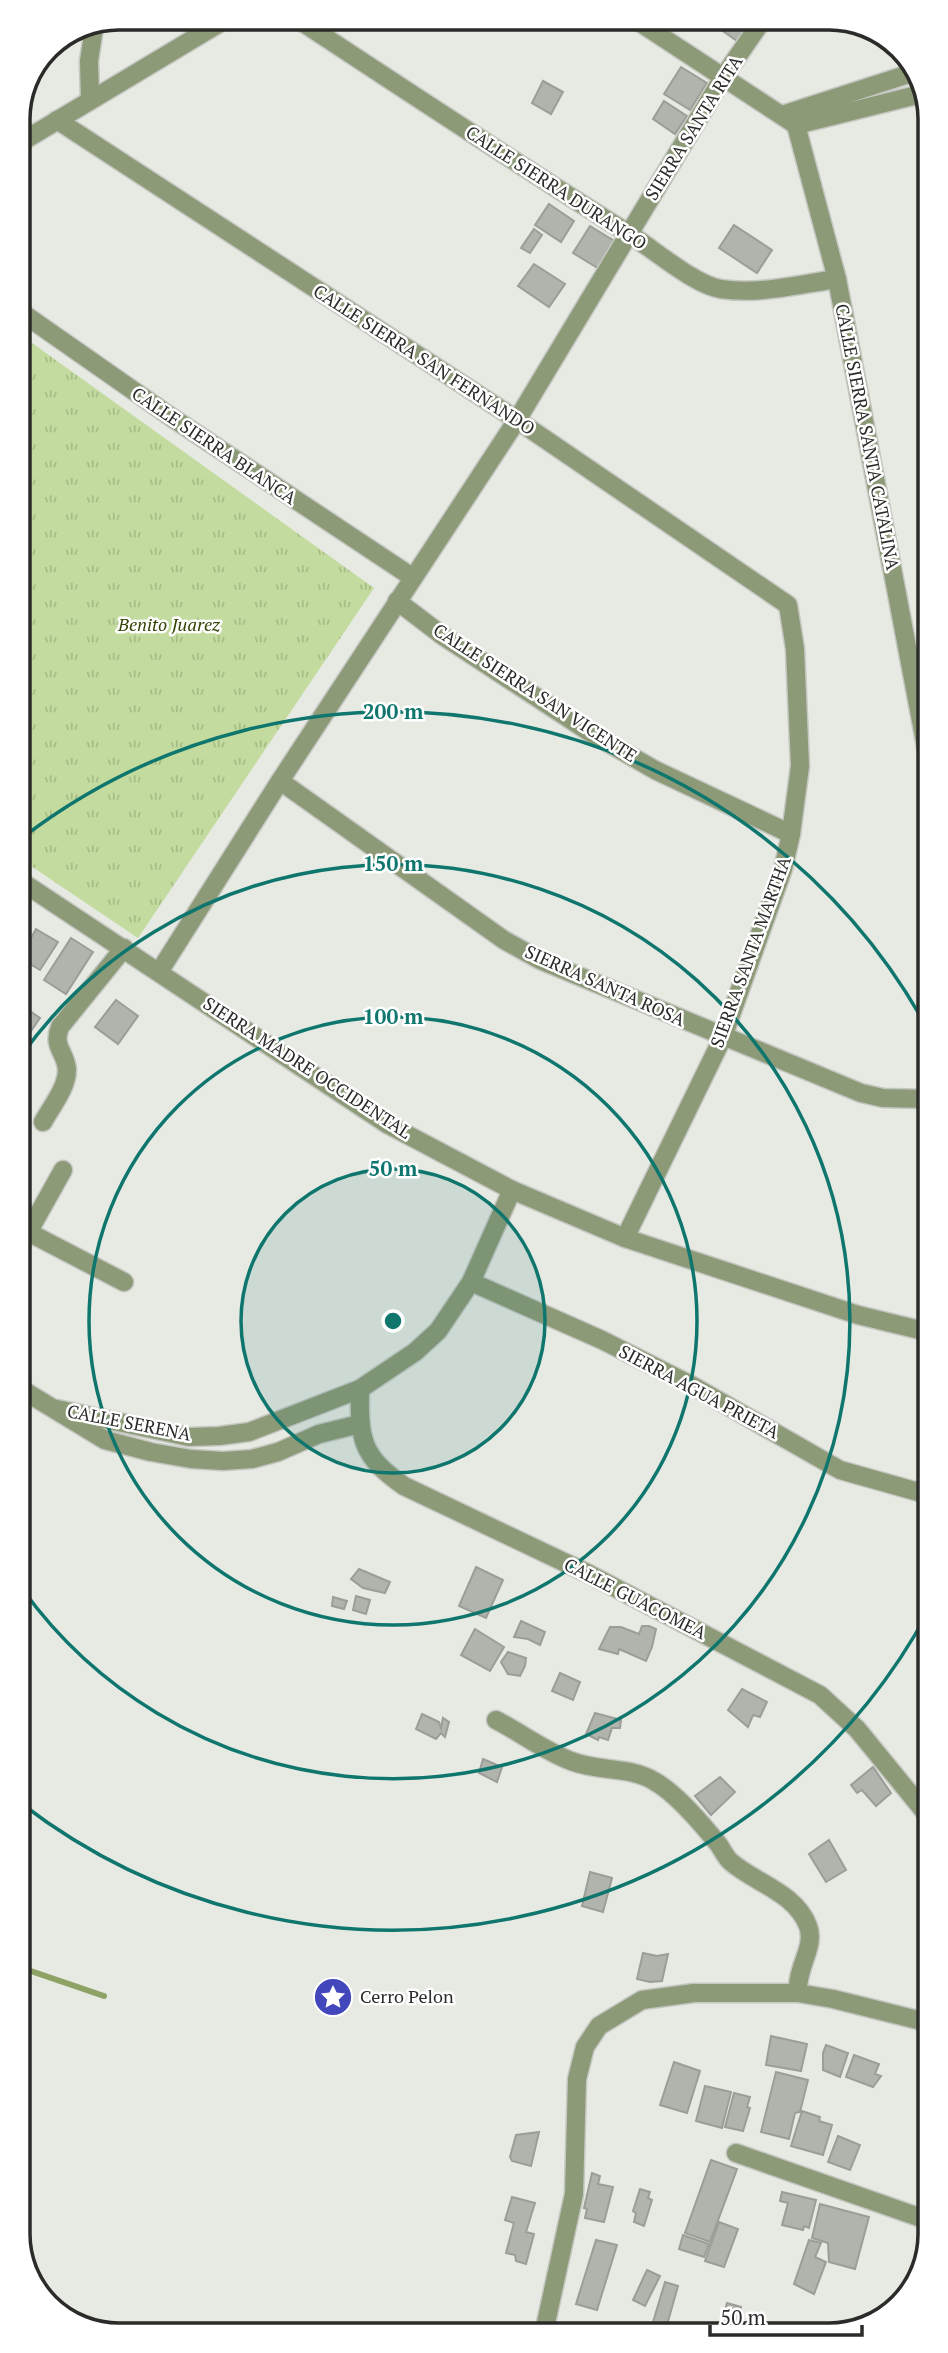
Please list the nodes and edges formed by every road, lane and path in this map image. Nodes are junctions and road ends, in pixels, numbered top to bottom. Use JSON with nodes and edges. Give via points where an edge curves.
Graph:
{"nodes":[{"id":1,"x":208,"y":30,"type":"edge"},
{"id":2,"x":314,"y":30,"type":"edge"},
{"id":3,"x":652,"y":30,"type":"edge"},
{"id":4,"x":756,"y":30,"type":"edge"},
{"id":5,"x":93,"y":34,"type":"edge"},
{"id":6,"x":907,"y":75,"type":"edge"},
{"id":7,"x":724,"y":76,"type":"junction"},
{"id":8,"x":915,"y":95,"type":"edge"},
{"id":9,"x":90,"y":99,"type":"junction"},
{"id":10,"x":57,"y":120,"type":"junction"},
{"id":11,"x":789,"y":120,"type":"junction"},
{"id":12,"x":30,"y":134,"type":"edge"},
{"id":13,"x":629,"y":234,"type":"junction"},
{"id":14,"x":837,"y":279,"type":"junction"},
{"id":15,"x":30,"y":318,"type":"edge"},
{"id":16,"x":517,"y":420,"type":"junction"},
{"id":17,"x":412,"y":577,"type":"junction"},
{"id":18,"x":397,"y":601,"type":"junction"},
{"id":19,"x":789,"y":605,"type":"joint"},
{"id":20,"x":918,"y":705,"type":"edge"},
{"id":21,"x":280,"y":781,"type":"junction"},
{"id":22,"x":791,"y":834,"type":"junction"},
{"id":23,"x":30,"y":887,"type":"edge"},
{"id":24,"x":124,"y":948,"type":"junction"},
{"id":25,"x":159,"y":972,"type":"junction"},
{"id":26,"x":723,"y":1037,"type":"junction"},
{"id":27,"x":918,"y":1099,"type":"edge"},
{"id":28,"x":43,"y":1122,"type":"dead end"},
{"id":29,"x":63,"y":1170,"type":"dead end"},
{"id":30,"x":512,"y":1190,"type":"junction"},
{"id":31,"x":30,"y":1229,"type":"edge"},
{"id":32,"x":625,"y":1238,"type":"junction"},
{"id":33,"x":30,"y":1243,"type":"edge"},
{"id":34,"x":124,"y":1282,"type":"dead end"},
{"id":35,"x":471,"y":1282,"type":"junction"},
{"id":36,"x":918,"y":1330,"type":"edge"},
{"id":37,"x":360,"y":1389,"type":"junction"},
{"id":38,"x":30,"y":1394,"type":"edge"},
{"id":39,"x":57,"y":1409,"type":"junction"},
{"id":40,"x":360,"y":1424,"type":"junction"},
{"id":41,"x":918,"y":1492,"type":"edge"},
{"id":42,"x":496,"y":1720,"type":"dead end"},
{"id":43,"x":918,"y":1804,"type":"edge"},
{"id":44,"x":798,"y":1993,"type":"junction"},
{"id":45,"x":918,"y":2020,"type":"edge"},
{"id":46,"x":736,"y":2153,"type":"dead end"},
{"id":47,"x":918,"y":2217,"type":"edge"},
{"id":48,"x":546,"y":2323,"type":"edge"}],
"edges":[{"from":1,"to":9,"type":"street"},
{"from":2,"to":13,"type":"street","name":"CALLE SIERRA DURANGO"},
{"from":3,"to":7,"type":"street"},
{"from":4,"to":7,"type":"street","name":"SIERRA SANTA RITA"},
{"from":5,"to":9,"type":"street"},
{"from":6,"to":11,"type":"street"},
{"from":7,"to":11,"type":"street"},
{"from":7,"to":13,"type":"street","name":"SIERRA SANTA RITA"},
{"from":8,"to":11,"type":"street"},
{"from":9,"to":10,"type":"street"},
{"from":10,"to":12,"type":"street"},
{"from":10,"to":16,"type":"street","name":"CALLE SIERRA SAN FERNANDO"},
{"from":11,"to":14,"type":"street","name":"CALLE SIERRA SANTA CATALINA"},
{"from":13,"to":14,"type":"street","name":"CALLE SIERRA DURANGO","via":[[687,274],[719,289],[764,289]]},
{"from":13,"to":16,"type":"street","name":"SIERRA SANTA RITA"},
{"from":14,"to":20,"type":"street","name":"CALLE SIERRA SANTA CATALINA"},
{"from":15,"to":17,"type":"street","name":"CALLE SIERRA BLANCA"},
{"from":16,"to":17,"type":"street","name":"SIERRA SANTA RITA"},
{"from":16,"to":19,"type":"street","name":"CALLE SIERRA SAN FERNANDO"},
{"from":17,"to":18,"type":"street","name":"SIERRA SANTA RITA"},
{"from":18,"to":21,"type":"street","name":"SIERRA SANTA RITA"},
{"from":18,"to":22,"type":"street","name":"CALLE SIERRA SAN VICENTE","via":[[591,733],[655,770]]},
{"from":19,"to":22,"type":"street","name":"SIERRA SANTA MARTHA","via":[[800,723]]},
{"from":21,"to":25,"type":"street","name":"SIERRA SANTA RITA"},
{"from":21,"to":26,"type":"street","name":"SIERRA SANTA ROSA","via":[[504,940],[573,975]]},
{"from":22,"to":26,"type":"street","name":"SIERRA SANTA MARTHA","via":[[783,869]]},
{"from":23,"to":24,"type":"street","name":"SIERRA MADRE OCCIDENTAL"},
{"from":24,"to":25,"type":"street","name":"SIERRA MADRE OCCIDENTAL"},
{"from":24,"to":28,"type":"street","via":[[59,1030],[57,1041],[67,1072]]},
{"from":25,"to":30,"type":"street","name":"SIERRA MADRE OCCIDENTAL","via":[[387,1124]]},
{"from":26,"to":27,"type":"street","name":"SIERRA SANTA ROSA","via":[[861,1093]]},
{"from":26,"to":32,"type":"street","name":"SIERRA SANTA MARTHA"},
{"from":29,"to":31,"type":"street"},
{"from":30,"to":32,"type":"street","name":"SIERRA MADRE OCCIDENTAL"},
{"from":30,"to":35,"type":"street","name":"CALLE SERENA"},
{"from":32,"to":36,"type":"street","name":"SIERRA MADRE OCCIDENTAL","via":[[858,1315]]},
{"from":33,"to":34,"type":"street"},
{"from":35,"to":37,"type":"street","name":"CALLE SERENA","via":[[438,1331]]},
{"from":35,"to":41,"type":"street","name":"SIERRA AGUA PRIETA","via":[[693,1385],[840,1470]]},
{"from":37,"to":39,"type":"street","name":"CALLE SERENA","via":[[249,1432],[219,1436],[189,1437]]},
{"from":37,"to":40,"type":"street","name":"CALLE GUACOMEA"},
{"from":38,"to":39,"type":"street","name":"CALLE SERENA"},
{"from":39,"to":40,"type":"street","name":"CALLE SERENA","via":[[105,1440],[151,1452],[223,1461],[278,1452],[319,1434]]},
{"from":40,"to":43,"type":"street","name":"CALLE GUACOMEA","via":[[369,1455],[404,1486],[589,1574],[820,1695],[857,1729]]},
{"from":42,"to":44,"type":"street","via":[[572,1761],[656,1782],[730,1861],[787,1899],[808,1926],[811,1938],[799,1973]]},
{"from":44,"to":45,"type":"street"},
{"from":44,"to":48,"type":"street","via":[[694,1993],[642,2000],[599,2026],[585,2047],[577,2079],[574,2194]]},
{"from":46,"to":47,"type":"street"}]}
